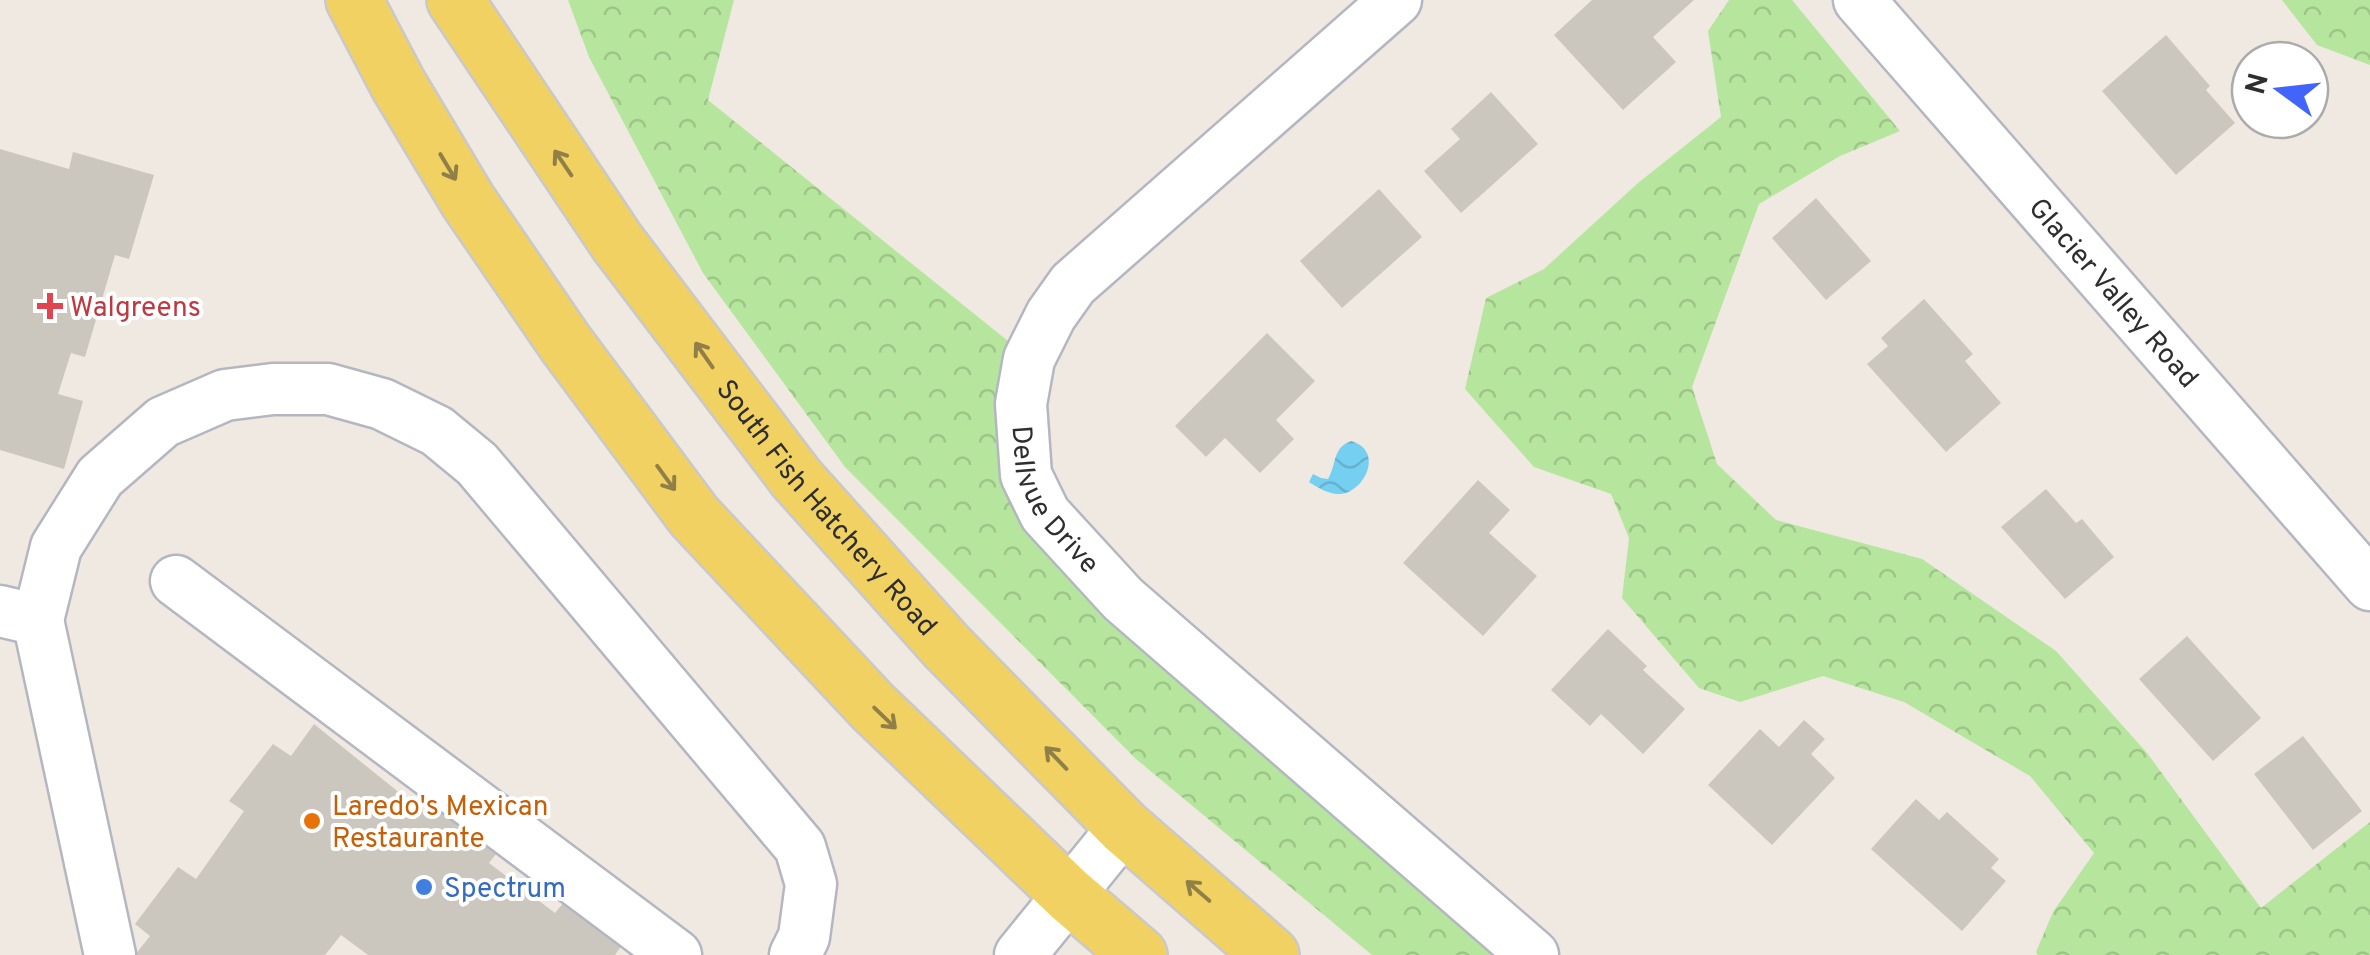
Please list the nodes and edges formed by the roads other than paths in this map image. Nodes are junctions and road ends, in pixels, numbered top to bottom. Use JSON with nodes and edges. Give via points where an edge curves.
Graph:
{"nodes":[{"id":1,"x":354,"y":0,"type":"edge"},
{"id":2,"x":455,"y":0,"type":"edge"},
{"id":3,"x":1396,"y":0,"type":"edge"},
{"id":4,"x":1860,"y":0,"type":"edge"},
{"id":5,"x":176,"y":581,"type":"dead end"},
{"id":6,"x":2370,"y":585,"type":"edge"},
{"id":7,"x":19,"y":616,"type":"edge"},
{"id":8,"x":1124,"y":827,"type":"junction"},
{"id":9,"x":1069,"y":895,"type":"junction"},
{"id":10,"x":110,"y":955,"type":"edge"},
{"id":11,"x":676,"y":955,"type":"edge"},
{"id":12,"x":795,"y":955,"type":"edge"},
{"id":13,"x":1020,"y":955,"type":"edge"},
{"id":14,"x":1138,"y":955,"type":"edge"},
{"id":15,"x":1271,"y":955,"type":"edge"},
{"id":16,"x":1533,"y":955,"type":"edge"}],
"edges":[{"from":1,"to":9,"type":"main road","one_way":true,"via":[[468,201],[694,516],[873,707]]},
{"from":8,"to":2,"type":"main road","name":"South Fish Hatchery Road","one_way":true,"via":[[947,647],[796,478],[617,242]]},
{"from":3,"to":16,"type":"street","name":"Dellvue Drive","via":[[1074,284],[1030,359],[1021,404],[1026,475],[1045,514],[1123,599]]},
{"from":4,"to":6,"type":"street","name":"Glacier Valley Road"},
{"from":5,"to":11,"type":"street"},
{"from":7,"to":10,"type":"street"},
{"from":7,"to":12,"type":"street","via":[[100,477],[163,422],[225,395],[273,388],[328,390],[382,404],[437,432],[477,464],[800,847],[812,884]]},
{"from":8,"to":9,"type":"street"},
{"from":15,"to":8,"type":"main road","name":"South Fish Hatchery Road","one_way":true},
{"from":9,"to":13,"type":"street"},
{"from":9,"to":14,"type":"main road"}]}
